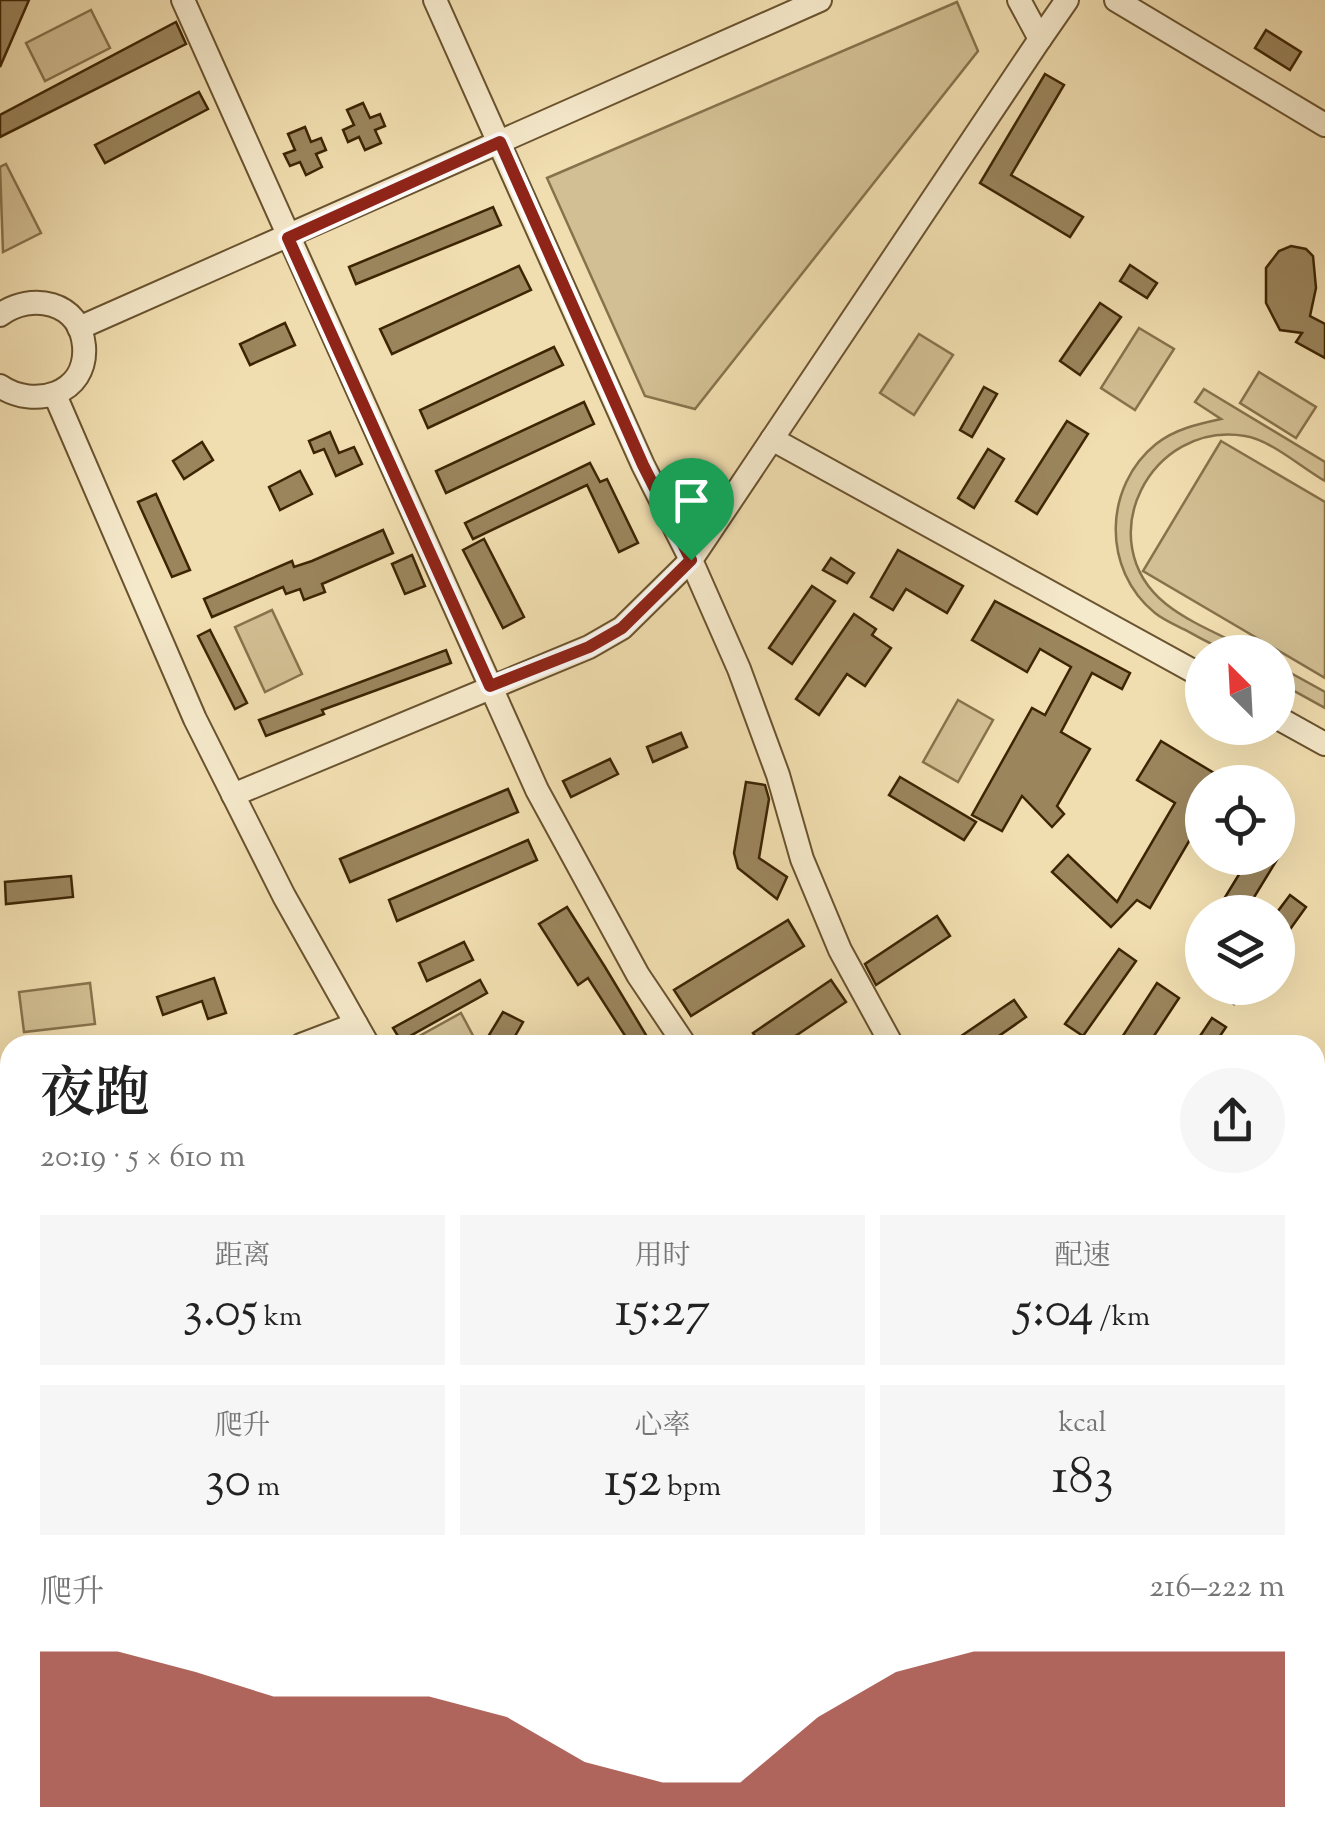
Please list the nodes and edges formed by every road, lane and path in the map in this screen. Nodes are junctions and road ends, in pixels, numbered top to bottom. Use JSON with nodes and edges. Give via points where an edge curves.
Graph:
{"nodes":[{"id":1,"x":183,"y":0,"type":"edge"},
{"id":2,"x":435,"y":0,"type":"edge"},
{"id":3,"x":820,"y":0,"type":"edge"},
{"id":4,"x":1019,"y":0,"type":"edge"},
{"id":5,"x":1067,"y":0,"type":"edge"},
{"id":6,"x":1116,"y":0,"type":"edge"},
{"id":7,"x":1040,"y":39,"type":"junction"},
{"id":8,"x":1325,"y":125,"type":"edge"},
{"id":9,"x":500,"y":142,"type":"junction"},
{"id":10,"x":288,"y":238,"type":"junction"},
{"id":11,"x":0,"y":315,"type":"edge"},
{"id":12,"x":79,"y":328,"type":"junction"},
{"id":13,"x":0,"y":386,"type":"edge"},
{"id":14,"x":56,"y":395,"type":"junction"},
{"id":15,"x":772,"y":439,"type":"junction"},
{"id":16,"x":691,"y":560,"type":"junction"},
{"id":17,"x":1185,"y":667,"type":"edge"},
{"id":18,"x":490,"y":686,"type":"junction"},
{"id":19,"x":1295,"y":727,"type":"edge"},
{"id":20,"x":1325,"y":744,"type":"edge"},
{"id":21,"x":233,"y":794,"type":"junction"},
{"id":22,"x":356,"y":1024,"type":"junction"},
{"id":23,"x":327,"y":1035,"type":"edge"},
{"id":24,"x":362,"y":1035,"type":"edge"},
{"id":25,"x":678,"y":1035,"type":"edge"},
{"id":26,"x":887,"y":1035,"type":"edge"}],
"edges":[{"from":1,"to":10,"type":"street"},
{"from":2,"to":9,"type":"street"},
{"from":3,"to":9,"type":"street"},
{"from":4,"to":7,"type":"street"},
{"from":5,"to":7,"type":"street"},
{"from":6,"to":8,"type":"street"},
{"from":7,"to":15,"type":"street"},
{"from":9,"to":10,"type":"street"},
{"from":9,"to":16,"type":"street"},
{"from":10,"to":12,"type":"street"},
{"from":10,"to":18,"type":"street"},
{"from":11,"to":12,"type":"street","via":[[13,305],[51,303]]},
{"from":12,"to":14,"type":"street","via":[[82,366]]},
{"from":13,"to":14,"type":"street","via":[[17,397]]},
{"from":14,"to":21,"type":"street"},
{"from":15,"to":16,"type":"street"},
{"from":15,"to":17,"type":"street"},
{"from":16,"to":18,"type":"street","via":[[622,628]]},
{"from":16,"to":26,"type":"street","via":[[778,775],[802,859],[840,950]]},
{"from":18,"to":21,"type":"street"},
{"from":18,"to":25,"type":"street","via":[[538,790],[638,975]]},
{"from":19,"to":20,"type":"street"},
{"from":21,"to":22,"type":"street"},
{"from":22,"to":23,"type":"street"},
{"from":22,"to":24,"type":"street"}]}
